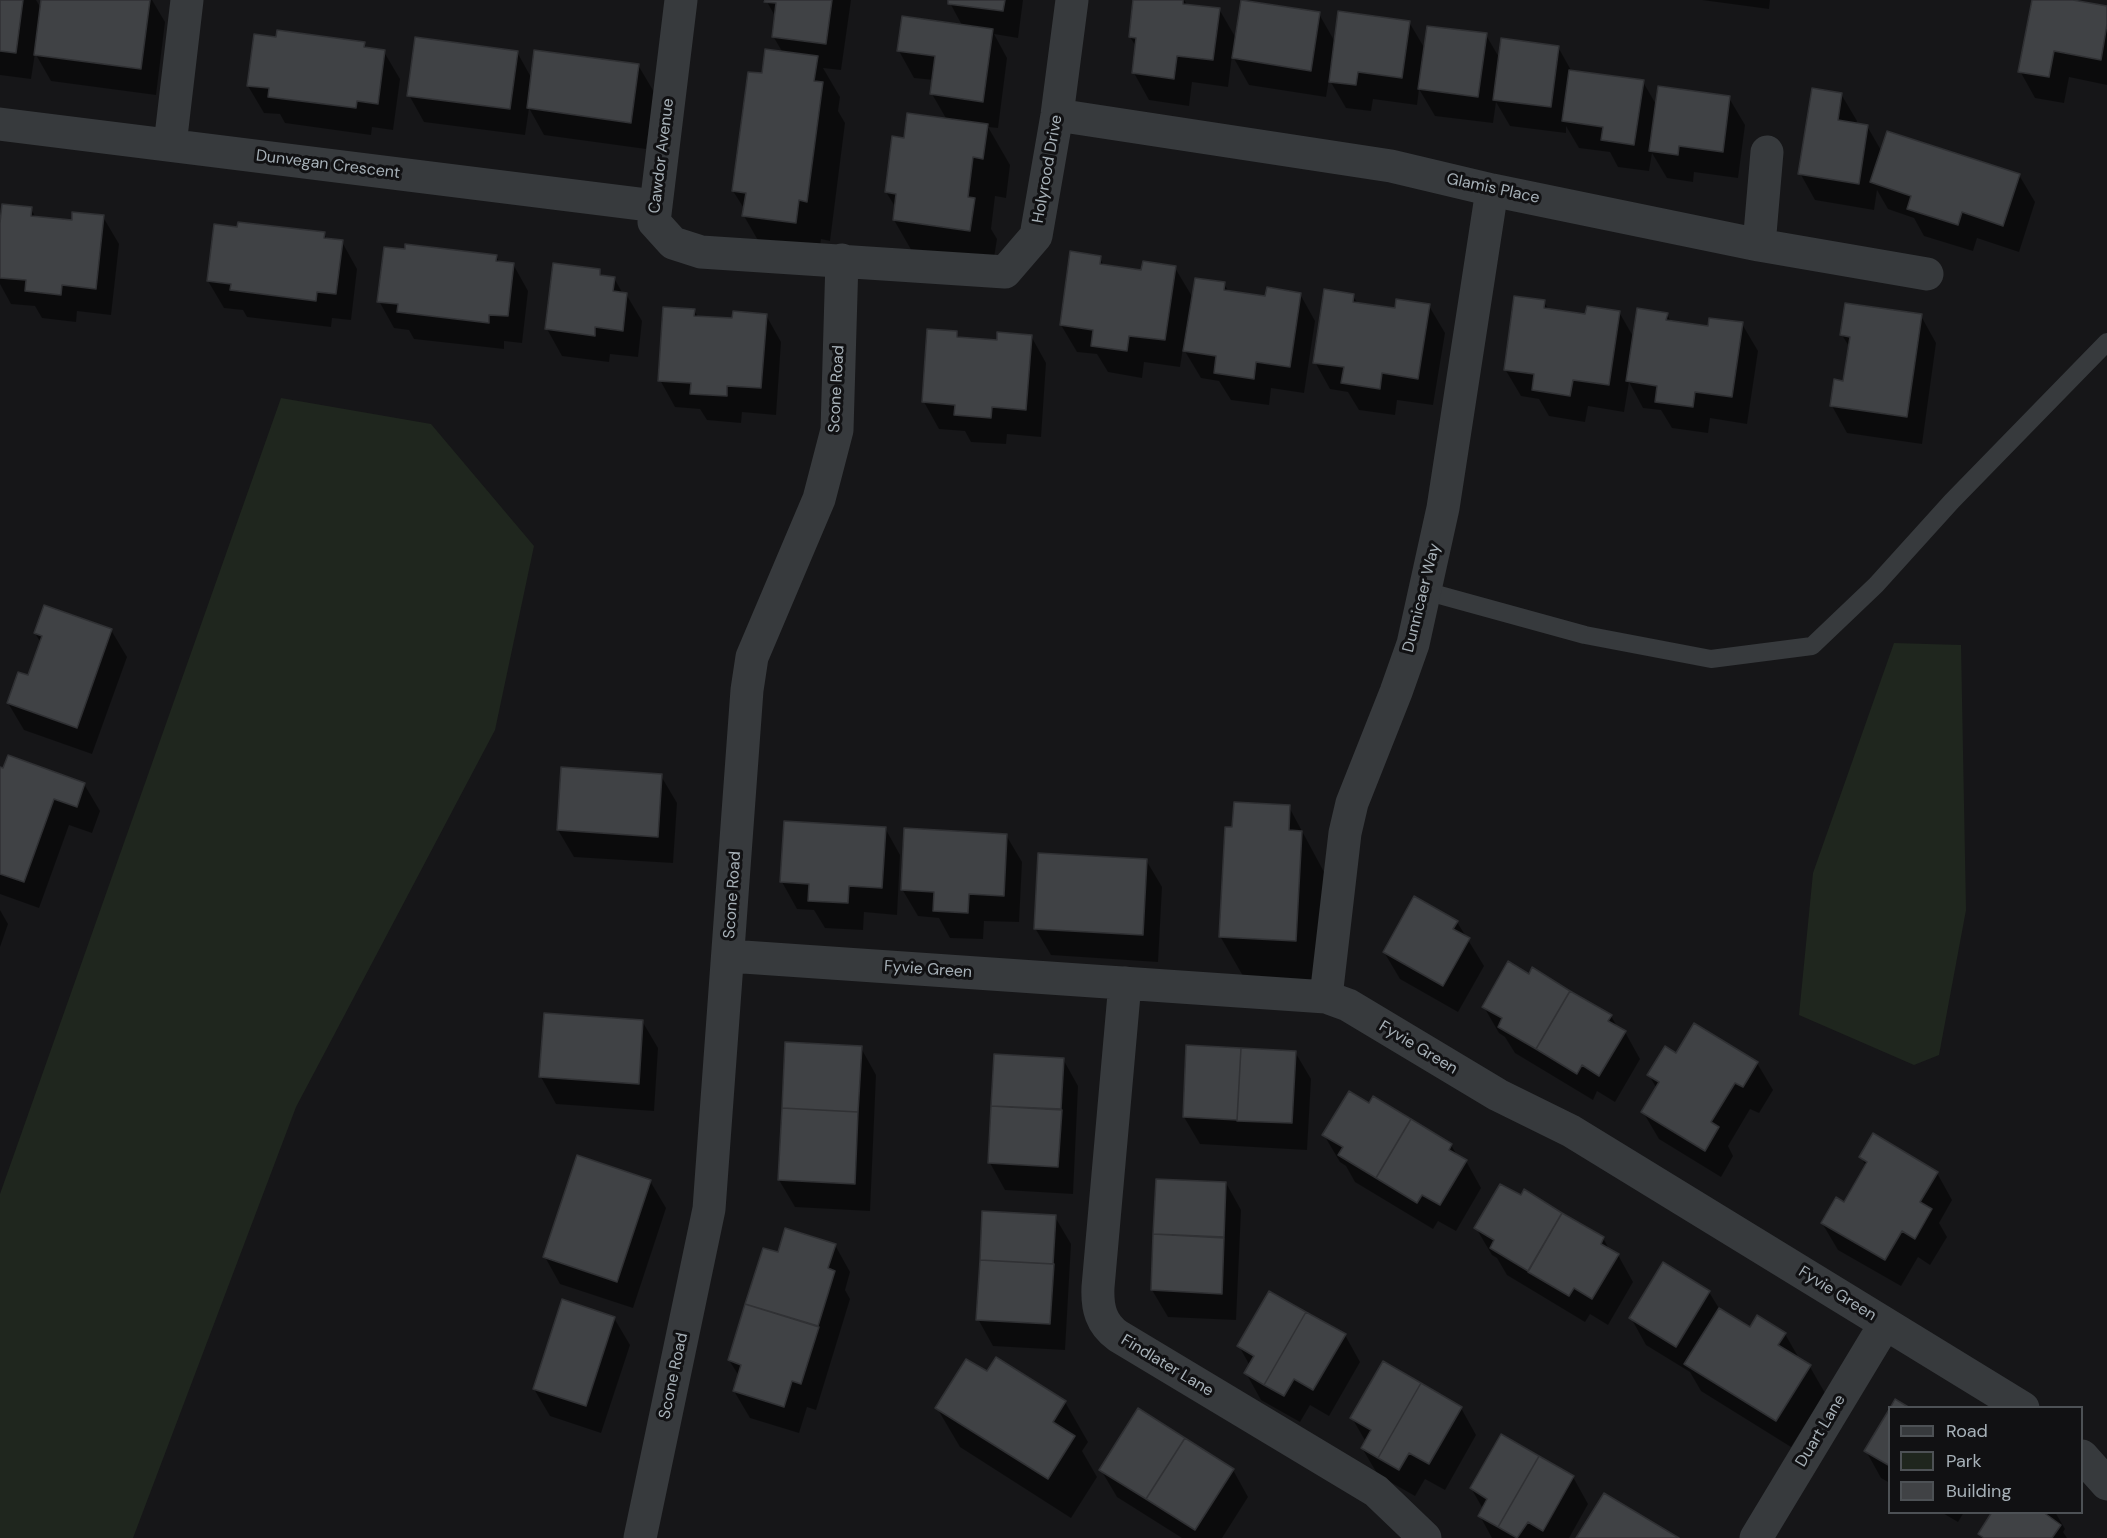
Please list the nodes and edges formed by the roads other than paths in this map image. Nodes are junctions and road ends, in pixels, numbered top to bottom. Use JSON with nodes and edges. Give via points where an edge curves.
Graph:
{"nodes":[{"id":1,"x":187,"y":0,"type":"edge"},
{"id":2,"x":1072,"y":0,"type":"edge"},
{"id":3,"x":675,"y":1,"type":"edge"},
{"id":4,"x":1057,"y":115,"type":"junction"},
{"id":5,"x":0,"y":124,"type":"edge"},
{"id":6,"x":170,"y":145,"type":"junction"},
{"id":7,"x":1767,"y":152,"type":"dead end"},
{"id":8,"x":1492,"y":190,"type":"junction"},
{"id":9,"x":656,"y":206,"type":"junction"},
{"id":10,"x":1759,"y":245,"type":"junction"},
{"id":11,"x":842,"y":260,"type":"junction"},
{"id":12,"x":1927,"y":274,"type":"dead end"},
{"id":13,"x":2107,"y":342,"type":"edge"},
{"id":14,"x":1425,"y":591,"type":"junction"},
{"id":15,"x":729,"y":956,"type":"junction"},
{"id":16,"x":1125,"y":983,"type":"junction"},
{"id":17,"x":1326,"y":998,"type":"junction"},
{"id":18,"x":1885,"y":1324,"type":"junction"},
{"id":19,"x":2021,"y":1406,"type":"edge"},
{"id":20,"x":2083,"y":1457,"type":"edge"},
{"id":21,"x":2107,"y":1484,"type":"edge"},
{"id":22,"x":640,"y":1538,"type":"edge"},
{"id":23,"x":1425,"y":1538,"type":"edge"},
{"id":24,"x":1756,"y":1538,"type":"edge"}],
"edges":[{"from":1,"to":6,"type":"street"},
{"from":2,"to":4,"type":"street","name":"Holyrood Drive"},
{"from":3,"to":9,"type":"street","name":"Cawdor Avenue"},
{"from":4,"to":8,"type":"street","name":"Glamis Place","via":[[1391,166]]},
{"from":4,"to":11,"type":"street","name":"Holyrood Drive","via":[[1036,236],[1005,272]]},
{"from":5,"to":6,"type":"street","name":"Dunvegan Crescent"},
{"from":6,"to":9,"type":"street","name":"Dunvegan Crescent"},
{"from":7,"to":10,"type":"street"},
{"from":8,"to":10,"type":"street","name":"Glamis Place"},
{"from":8,"to":14,"type":"street","name":"Dunnicaer Way","via":[[1443,508]]},
{"from":9,"to":11,"type":"street","name":"Cawdor Avenue","via":[[654,222],[673,243],[701,252]]},
{"from":10,"to":12,"type":"street","name":"Glamis Place"},
{"from":11,"to":15,"type":"street","name":"Scone Road","via":[[837,430],[819,499],[752,657]]},
{"from":13,"to":14,"type":"lane","via":[[1876,585],[1812,646],[1712,659],[1585,635]]},
{"from":14,"to":17,"type":"street","name":"Dunnicaer Way","via":[[1413,644],[1352,803]]},
{"from":15,"to":16,"type":"street","name":"Fyvie Green"},
{"from":15,"to":22,"type":"street","name":"Scone Road","via":[[709,1209]]},
{"from":16,"to":17,"type":"street","name":"Fyvie Green"},
{"from":16,"to":23,"type":"street","name":"Findlater Lane","via":[[1098,1287],[1099,1310],[1105,1324],[1118,1336],[1376,1491]]},
{"from":17,"to":18,"type":"street","name":"Fyvie Green","via":[[1348,1005],[1498,1095],[1571,1131]]},
{"from":18,"to":19,"type":"street","name":"Fyvie Green"},
{"from":18,"to":24,"type":"street","name":"Duart Lane"},
{"from":20,"to":21,"type":"street"}]}
